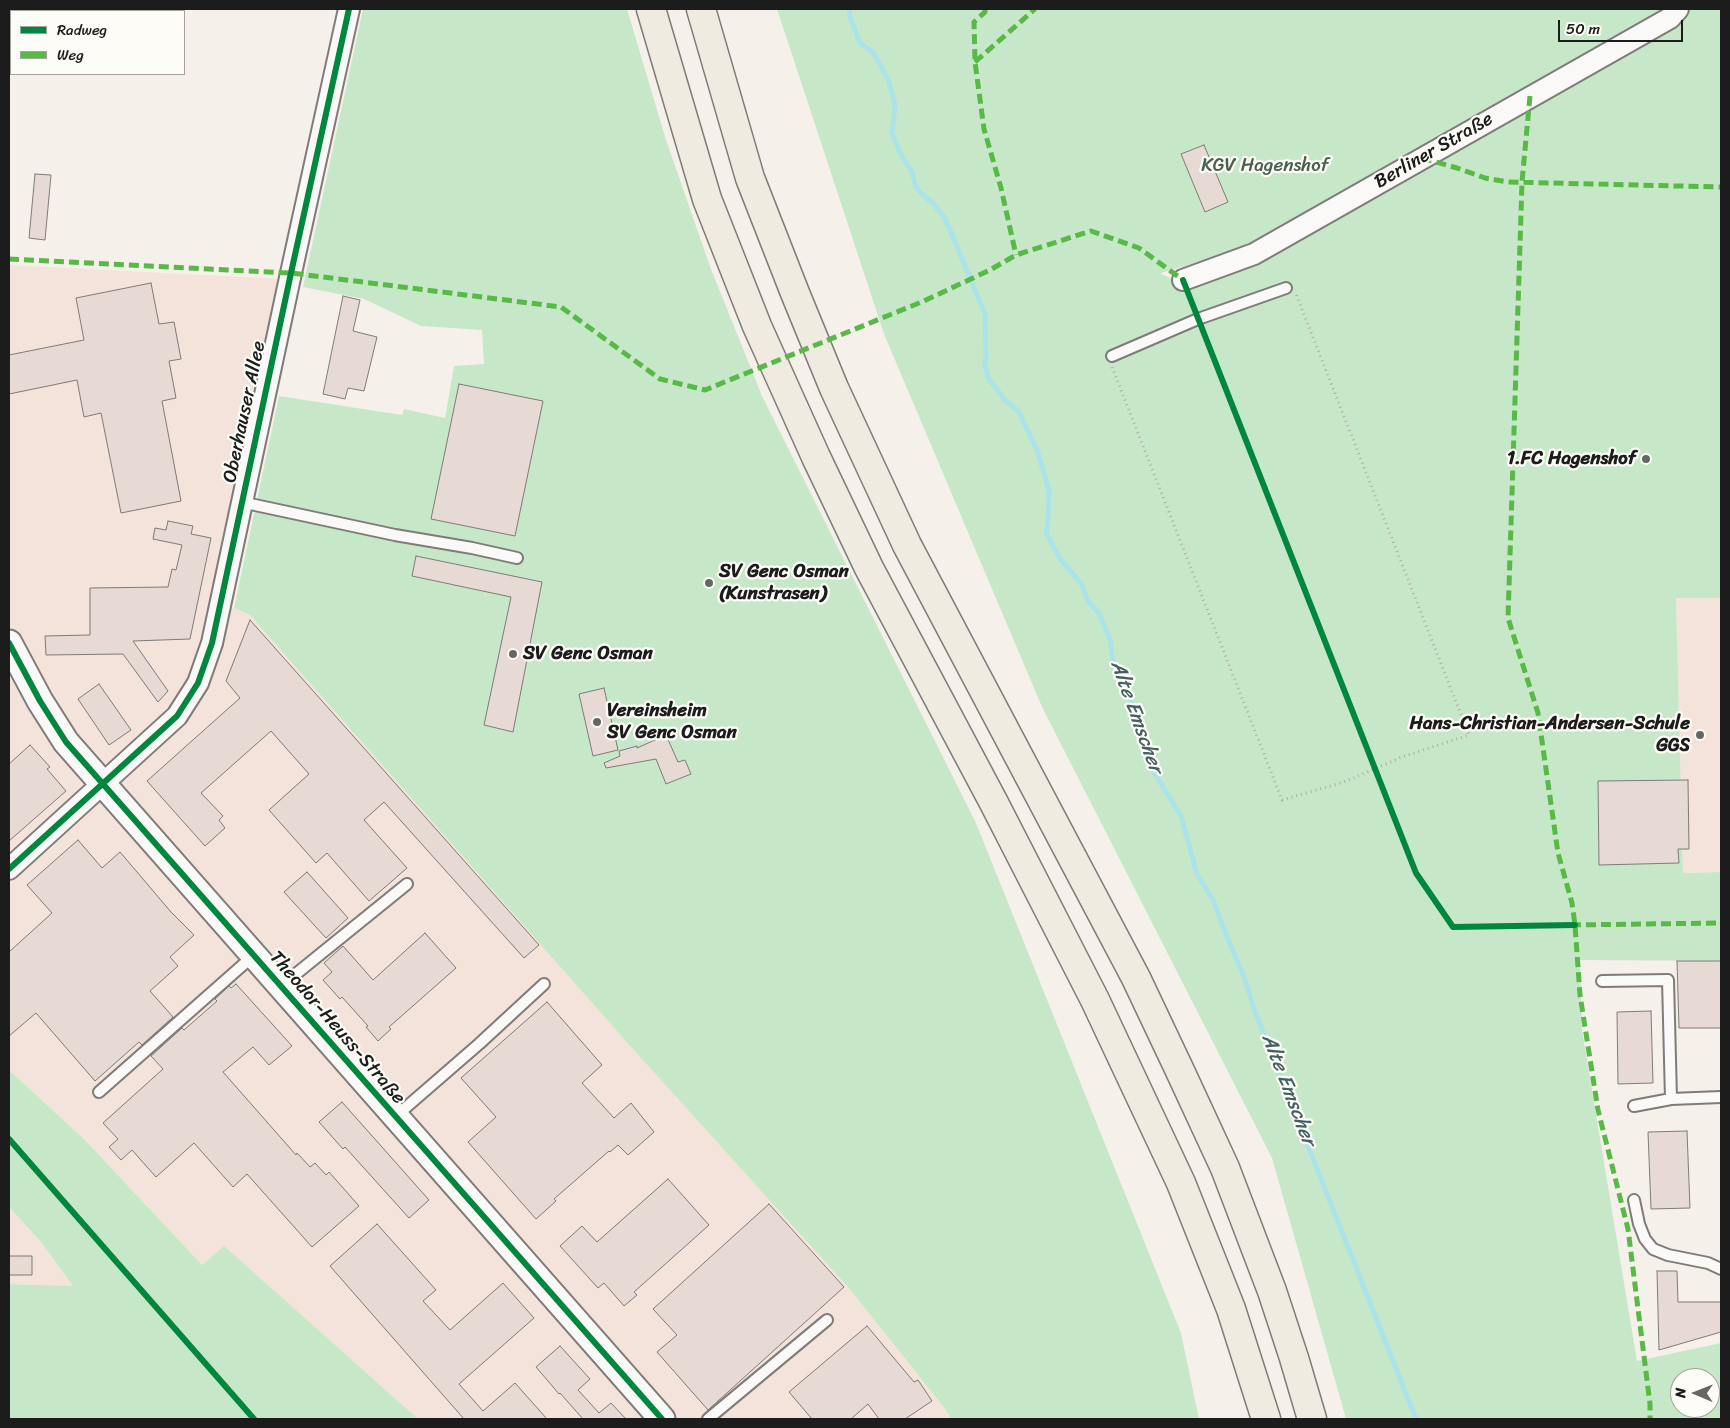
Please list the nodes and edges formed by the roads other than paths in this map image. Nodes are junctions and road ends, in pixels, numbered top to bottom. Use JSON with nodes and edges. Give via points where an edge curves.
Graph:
{"nodes":[{"id":1,"x":349,"y":9,"type":"edge"},
{"id":2,"x":651,"y":9,"type":"edge"},
{"id":3,"x":701,"y":9,"type":"edge"},
{"id":4,"x":1678,"y":9,"type":"edge"},
{"id":5,"x":1183,"y":280,"type":"dead end"},
{"id":6,"x":1286,"y":288,"type":"road end"},
{"id":7,"x":1112,"y":356,"type":"road end"},
{"id":8,"x":241,"y":502,"type":"junction"},
{"id":9,"x":517,"y":558,"type":"dead end"},
{"id":10,"x":9,"y":644,"type":"edge"},
{"id":11,"x":103,"y":785,"type":"junction"},
{"id":12,"x":9,"y":869,"type":"edge"},
{"id":13,"x":407,"y":884,"type":"dead end"},
{"id":14,"x":253,"y":956,"type":"junction"},
{"id":15,"x":1602,"y":981,"type":"dead end"},
{"id":16,"x":544,"y":984,"type":"dead end"},
{"id":17,"x":280,"y":986,"type":"junction"},
{"id":18,"x":100,"y":1092,"type":"dead end"},
{"id":19,"x":1721,"y":1097,"type":"edge"},
{"id":20,"x":1672,"y":1099,"type":"junction"},
{"id":21,"x":1634,"y":1106,"type":"dead end"},
{"id":22,"x":395,"y":1117,"type":"junction"},
{"id":23,"x":1634,"y":1200,"type":"dead end"},
{"id":24,"x":1721,"y":1270,"type":"edge"},
{"id":25,"x":827,"y":1320,"type":"dead end"},
{"id":26,"x":662,"y":1419,"type":"edge"},
{"id":27,"x":708,"y":1419,"type":"edge"},
{"id":28,"x":1266,"y":1419,"type":"edge"},
{"id":29,"x":1312,"y":1419,"type":"edge"}],
"edges":[{"from":1,"to":8,"type":"street","name":"Oberhauser Allee"},
{"from":2,"to":28,"type":"highway","via":[[707,199],[757,326],[869,568],[1091,992],[1177,1174],[1231,1309]]},
{"from":3,"to":29,"type":"highway","via":[[750,178],[834,388],[907,545],[1136,978],[1225,1168],[1272,1291]]},
{"from":4,"to":5,"type":"street","name":"Berliner Straße","via":[[1670,18],[1254,254]]},
{"from":6,"to":7,"type":"lane","via":[[1198,319]]},
{"from":8,"to":9,"type":"lane"},
{"from":8,"to":11,"type":"street","name":"Oberhauser Allee","via":[[212,643],[198,684],[177,716]]},
{"from":10,"to":11,"type":"street","name":"Theodor-Heuss-Straße","via":[[66,742]]},
{"from":11,"to":12,"type":"street","name":"Oberhauser Allee"},
{"from":11,"to":14,"type":"street","name":"Theodor-Heuss-Straße"},
{"from":13,"to":17,"type":"lane"},
{"from":14,"to":17,"type":"street","name":"Theodor-Heuss-Straße"},
{"from":14,"to":18,"type":"lane"},
{"from":15,"to":20,"type":"lane","via":[[1668,980]]},
{"from":16,"to":22,"type":"lane"},
{"from":17,"to":22,"type":"street","name":"Theodor-Heuss-Straße"},
{"from":19,"to":20,"type":"lane"},
{"from":20,"to":21,"type":"lane"},
{"from":22,"to":26,"type":"street","name":"Theodor-Heuss-Straße"},
{"from":23,"to":24,"type":"lane","via":[[1639,1224],[1653,1250],[1708,1263]]},
{"from":25,"to":27,"type":"lane"}]}
